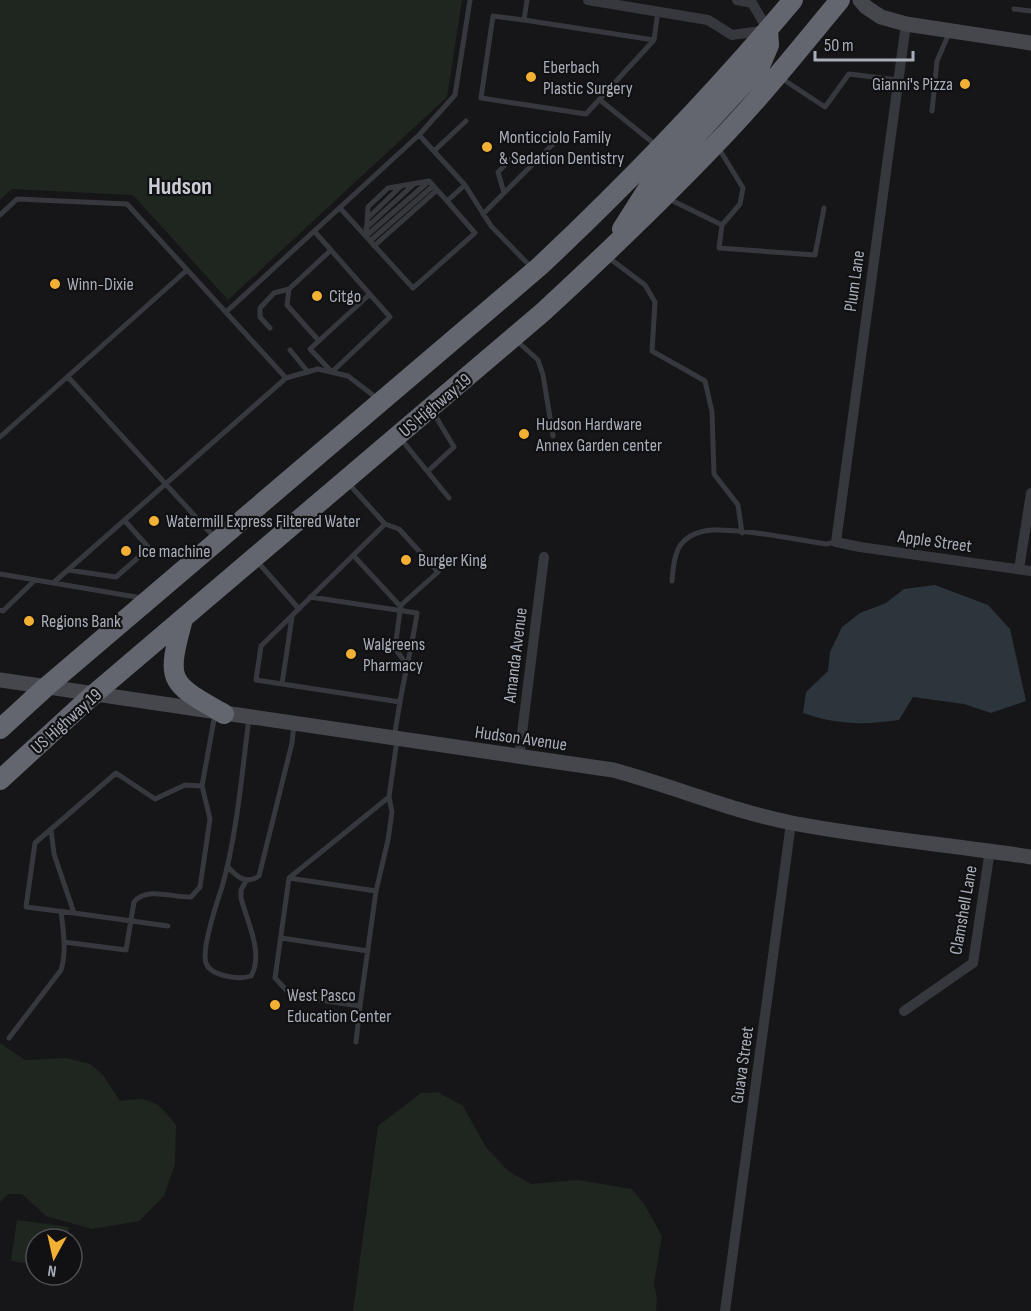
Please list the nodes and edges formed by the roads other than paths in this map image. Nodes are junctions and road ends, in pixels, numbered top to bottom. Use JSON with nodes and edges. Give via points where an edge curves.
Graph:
{"nodes":[{"id":1,"x":470,"y":0,"type":"edge"},
{"id":2,"x":527,"y":0,"type":"edge"},
{"id":3,"x":588,"y":0,"type":"edge"},
{"id":4,"x":737,"y":0,"type":"edge"},
{"id":5,"x":793,"y":0,"type":"edge"},
{"id":6,"x":840,"y":0,"type":"edge"},
{"id":7,"x":860,"y":0,"type":"edge"},
{"id":8,"x":1014,"y":9,"type":"dead end"},
{"id":9,"x":658,"y":11,"type":"junction"},
{"id":10,"x":1031,"y":11,"type":"edge"},
{"id":11,"x":524,"y":20,"type":"junction"},
{"id":12,"x":906,"y":24,"type":"junction"},
{"id":13,"x":768,"y":30,"type":"junction"},
{"id":14,"x":950,"y":31,"type":"junction"},
{"id":15,"x":654,"y":40,"type":"junction"},
{"id":16,"x":1031,"y":43,"type":"edge"},
{"id":17,"x":777,"y":76,"type":"junction"},
{"id":18,"x":898,"y":80,"type":"junction"},
{"id":19,"x":600,"y":100,"type":"junction"},
{"id":20,"x":932,"y":111,"type":"dead end"},
{"id":21,"x":466,"y":121,"type":"dead end"},
{"id":22,"x":419,"y":135,"type":"junction"},
{"id":23,"x":559,"y":138,"type":"dead end"},
{"id":24,"x":716,"y":144,"type":"junction"},
{"id":25,"x":659,"y":148,"type":"junction"},
{"id":26,"x":434,"y":151,"type":"junction"},
{"id":27,"x":532,"y":165,"type":"junction"},
{"id":28,"x":416,"y":183,"type":"junction"},
{"id":29,"x":465,"y":184,"type":"junction"},
{"id":30,"x":433,"y":186,"type":"junction"},
{"id":31,"x":504,"y":193,"type":"junction"},
{"id":32,"x":665,"y":197,"type":"junction"},
{"id":33,"x":447,"y":201,"type":"junction"},
{"id":34,"x":340,"y":208,"type":"junction"},
{"id":35,"x":824,"y":208,"type":"dead end"},
{"id":36,"x":483,"y":214,"type":"junction"},
{"id":37,"x":0,"y":215,"type":"edge"},
{"id":38,"x":722,"y":225,"type":"junction"},
{"id":39,"x":366,"y":228,"type":"junction"},
{"id":40,"x":315,"y":232,"type":"junction"},
{"id":41,"x":366,"y":236,"type":"junction"},
{"id":42,"x":372,"y":243,"type":"junction"},
{"id":43,"x":331,"y":250,"type":"junction"},
{"id":44,"x":605,"y":255,"type":"junction"},
{"id":45,"x":187,"y":270,"type":"junction"},
{"id":46,"x":535,"y":270,"type":"junction"},
{"id":47,"x":289,"y":289,"type":"junction"},
{"id":48,"x":370,"y":294,"type":"junction"},
{"id":49,"x":226,"y":312,"type":"junction"},
{"id":50,"x":270,"y":328,"type":"dead end"},
{"id":51,"x":513,"y":338,"type":"junction"},
{"id":52,"x":319,"y":341,"type":"junction"},
{"id":53,"x":290,"y":350,"type":"dead end"},
{"id":54,"x":308,"y":372,"type":"junction"},
{"id":55,"x":332,"y":372,"type":"junction"},
{"id":56,"x":68,"y":377,"type":"junction"},
{"id":57,"x":286,"y":378,"type":"junction"},
{"id":58,"x":381,"y":401,"type":"junction"},
{"id":59,"x":431,"y":408,"type":"junction"},
{"id":60,"x":398,"y":435,"type":"junction"},
{"id":61,"x":553,"y":436,"type":"dead end"},
{"id":62,"x":0,"y":437,"type":"edge"},
{"id":63,"x":428,"y":471,"type":"junction"},
{"id":64,"x":346,"y":480,"type":"junction"},
{"id":65,"x":166,"y":484,"type":"junction"},
{"id":66,"x":1031,"y":493,"type":"edge"},
{"id":67,"x":449,"y":498,"type":"dead end"},
{"id":68,"x":125,"y":521,"type":"junction"},
{"id":69,"x":385,"y":524,"type":"junction"},
{"id":70,"x":742,"y":532,"type":"junction"},
{"id":71,"x":218,"y":541,"type":"junction"},
{"id":72,"x":836,"y":542,"type":"junction"},
{"id":73,"x":353,"y":555,"type":"junction"},
{"id":74,"x":544,"y":557,"type":"dead end"},
{"id":75,"x":254,"y":558,"type":"junction"},
{"id":76,"x":1019,"y":569,"type":"junction"},
{"id":77,"x":68,"y":570,"type":"junction"},
{"id":78,"x":1031,"y":571,"type":"edge"},
{"id":79,"x":0,"y":574,"type":"edge"},
{"id":80,"x":35,"y":580,"type":"junction"},
{"id":81,"x":672,"y":581,"type":"dead end"},
{"id":82,"x":53,"y":583,"type":"junction"},
{"id":83,"x":310,"y":597,"type":"junction"},
{"id":84,"x":150,"y":599,"type":"junction"},
{"id":85,"x":299,"y":609,"type":"junction"},
{"id":86,"x":402,"y":609,"type":"junction"},
{"id":87,"x":0,"y":610,"type":"edge"},
{"id":88,"x":292,"y":616,"type":"junction"},
{"id":89,"x":183,"y":619,"type":"junction"},
{"id":90,"x":406,"y":664,"type":"junction"},
{"id":91,"x":0,"y":680,"type":"edge"},
{"id":92,"x":282,"y":684,"type":"junction"},
{"id":93,"x":46,"y":687,"type":"junction"},
{"id":94,"x":94,"y":694,"type":"junction"},
{"id":95,"x":400,"y":702,"type":"junction"},
{"id":96,"x":219,"y":713,"type":"junction"},
{"id":97,"x":249,"y":718,"type":"junction"},
{"id":98,"x":294,"y":724,"type":"junction"},
{"id":99,"x":0,"y":729,"type":"edge"},
{"id":100,"x":396,"y":739,"type":"junction"},
{"id":101,"x":519,"y":757,"type":"junction"},
{"id":102,"x":0,"y":780,"type":"edge"},
{"id":103,"x":202,"y":786,"type":"junction"},
{"id":104,"x":389,"y":797,"type":"junction"},
{"id":105,"x":791,"y":823,"type":"junction"},
{"id":106,"x":51,"y":829,"type":"junction"},
{"id":107,"x":990,"y":850,"type":"junction"},
{"id":108,"x":1031,"y":857,"type":"edge"},
{"id":109,"x":228,"y":867,"type":"junction"},
{"id":110,"x":289,"y":878,"type":"junction"},
{"id":111,"x":246,"y":881,"type":"junction"},
{"id":112,"x":376,"y":891,"type":"junction"},
{"id":113,"x":61,"y":911,"type":"junction"},
{"id":114,"x":74,"y":913,"type":"junction"},
{"id":115,"x":130,"y":921,"type":"junction"},
{"id":116,"x":168,"y":926,"type":"dead end"},
{"id":117,"x":281,"y":938,"type":"junction"},
{"id":118,"x":64,"y":942,"type":"junction"},
{"id":119,"x":368,"y":951,"type":"junction"},
{"id":120,"x":360,"y":1006,"type":"junction"},
{"id":121,"x":904,"y":1011,"type":"dead end"},
{"id":122,"x":9,"y":1038,"type":"dead end"},
{"id":123,"x":356,"y":1042,"type":"dead end"},
{"id":124,"x":725,"y":1311,"type":"edge"}],
"edges":[{"from":1,"to":22,"type":"lane","via":[[454,95]]},
{"from":2,"to":11,"type":"lane"},
{"from":3,"to":9,"type":"street"},
{"from":4,"to":13,"type":"street","via":[[752,3]]},
{"from":5,"to":13,"type":"highway","name":"US Highway 19"},
{"from":6,"to":17,"type":"highway","name":"US Highway 19"},
{"from":7,"to":12,"type":"street","via":[[881,17]]},
{"from":8,"to":10,"type":"lane"},
{"from":9,"to":13,"type":"street","via":[[708,20],[732,35]]},
{"from":9,"to":15,"type":"lane"},
{"from":11,"to":15,"type":"lane"},
{"from":11,"to":19,"type":"lane","via":[[494,16],[481,98],[586,114]]},
{"from":12,"to":14,"type":"street"},
{"from":12,"to":18,"type":"street","name":"Plum Lane"},
{"from":13,"to":25,"type":"highway","name":"US Highway 19"},
{"from":13,"to":44,"type":"highway","via":[[769,45],[760,66],[648,188]]},
{"from":14,"to":16,"type":"street"},
{"from":14,"to":20,"type":"lane","via":[[936,61]]},
{"from":15,"to":19,"type":"lane"},
{"from":17,"to":18,"type":"lane","via":[[825,107],[849,74]]},
{"from":17,"to":24,"type":"highway","name":"US Highway 19"},
{"from":18,"to":72,"type":"street","name":"Plum Lane"},
{"from":19,"to":25,"type":"lane"},
{"from":21,"to":26,"type":"lane"},
{"from":22,"to":26,"type":"lane"},
{"from":22,"to":34,"type":"lane"},
{"from":23,"to":27,"type":"lane"},
{"from":24,"to":32,"type":"highway","name":"US Highway 19"},
{"from":24,"to":38,"type":"lane","via":[[742,188],[740,204]]},
{"from":25,"to":46,"type":"highway","name":"US Highway 19"},
{"from":26,"to":29,"type":"lane"},
{"from":27,"to":31,"type":"lane"},
{"from":27,"to":31,"type":"lane","via":[[513,157],[498,172]]},
{"from":28,"to":30,"type":"lane"},
{"from":28,"to":39,"type":"lane"},
{"from":28,"to":39,"type":"lane","via":[[388,188],[368,207]]},
{"from":29,"to":33,"type":"lane"},
{"from":29,"to":36,"type":"lane"},
{"from":30,"to":33,"type":"lane"},
{"from":30,"to":41,"type":"lane"},
{"from":30,"to":42,"type":"lane"},
{"from":31,"to":36,"type":"lane"},
{"from":32,"to":38,"type":"lane"},
{"from":32,"to":44,"type":"highway","name":"US Highway 19"},
{"from":33,"to":42,"type":"lane","via":[[475,233],[413,288]]},
{"from":34,"to":40,"type":"lane"},
{"from":34,"to":41,"type":"lane"},
{"from":35,"to":38,"type":"lane","via":[[814,255],[719,248]]},
{"from":36,"to":46,"type":"lane"},
{"from":37,"to":45,"type":"lane","via":[[17,199],[127,204]]},
{"from":39,"to":41,"type":"lane"},
{"from":40,"to":43,"type":"lane"},
{"from":40,"to":49,"type":"lane"},
{"from":41,"to":42,"type":"lane"},
{"from":43,"to":47,"type":"lane"},
{"from":43,"to":48,"type":"lane"},
{"from":44,"to":51,"type":"highway","name":"US Highway 19"},
{"from":44,"to":70,"type":"lane","via":[[645,285],[655,302],[652,351],[705,381],[712,412],[714,474],[738,505]]},
{"from":45,"to":49,"type":"lane"},
{"from":45,"to":56,"type":"lane"},
{"from":46,"to":58,"type":"highway","name":"US Highway 19"},
{"from":47,"to":50,"type":"lane","via":[[274,293],[260,308],[261,317]]},
{"from":47,"to":52,"type":"lane","via":[[287,305]]},
{"from":48,"to":52,"type":"lane"},
{"from":48,"to":55,"type":"lane","via":[[390,317]]},
{"from":49,"to":57,"type":"lane"},
{"from":51,"to":59,"type":"highway","name":"US Highway 19"},
{"from":51,"to":61,"type":"lane","via":[[538,360]]},
{"from":52,"to":55,"type":"lane","via":[[310,349]]},
{"from":53,"to":54,"type":"lane"},
{"from":54,"to":55,"type":"lane"},
{"from":54,"to":57,"type":"lane"},
{"from":55,"to":58,"type":"lane","via":[[348,376]]},
{"from":56,"to":62,"type":"lane"},
{"from":56,"to":65,"type":"lane"},
{"from":57,"to":65,"type":"lane"},
{"from":58,"to":71,"type":"highway","name":"US Highway 19"},
{"from":59,"to":60,"type":"highway","name":"US Highway 19"},
{"from":59,"to":63,"type":"lane","via":[[454,447]]},
{"from":60,"to":63,"type":"lane"},
{"from":60,"to":64,"type":"highway","name":"US Highway 19"},
{"from":63,"to":67,"type":"lane"},
{"from":64,"to":69,"type":"lane"},
{"from":64,"to":75,"type":"highway","name":"US Highway 19"},
{"from":65,"to":68,"type":"lane"},
{"from":65,"to":71,"type":"lane"},
{"from":66,"to":76,"type":"street"},
{"from":68,"to":77,"type":"lane"},
{"from":68,"to":77,"type":"lane","via":[[150,548],[116,577]]},
{"from":69,"to":73,"type":"lane"},
{"from":69,"to":86,"type":"lane","via":[[399,529],[438,572]]},
{"from":70,"to":72,"type":"lane","via":[[826,544]]},
{"from":70,"to":81,"type":"lane","via":[[711,530],[684,540]]},
{"from":71,"to":84,"type":"highway","name":"US Highway 19"},
{"from":72,"to":76,"type":"street","name":"Apple Street"},
{"from":73,"to":83,"type":"lane"},
{"from":73,"to":86,"type":"lane"},
{"from":74,"to":101,"type":"street","name":"Amanda Avenue"},
{"from":75,"to":85,"type":"lane"},
{"from":75,"to":89,"type":"highway","name":"US Highway 19"},
{"from":76,"to":78,"type":"street","name":"Apple Street"},
{"from":77,"to":82,"type":"lane"},
{"from":79,"to":80,"type":"lane"},
{"from":80,"to":82,"type":"lane"},
{"from":80,"to":87,"type":"lane"},
{"from":82,"to":84,"type":"lane"},
{"from":83,"to":85,"type":"lane"},
{"from":83,"to":86,"type":"lane"},
{"from":84,"to":93,"type":"highway","name":"US Highway 19"},
{"from":85,"to":88,"type":"lane"},
{"from":86,"to":90,"type":"lane","via":[[396,648]]},
{"from":86,"to":90,"type":"lane","via":[[417,613]]},
{"from":88,"to":92,"type":"lane"},
{"from":88,"to":92,"type":"lane","via":[[261,646],[256,680]]},
{"from":89,"to":94,"type":"highway","name":"US Highway 19"},
{"from":89,"to":96,"type":"highway","via":[[172,667],[176,679],[185,691]]},
{"from":90,"to":95,"type":"lane"},
{"from":91,"to":93,"type":"street","name":"Hudson Avenue"},
{"from":92,"to":95,"type":"lane"},
{"from":93,"to":94,"type":"street","name":"Hudson Avenue"},
{"from":93,"to":99,"type":"highway","name":"US Highway 19"},
{"from":94,"to":96,"type":"street","name":"Hudson Avenue"},
{"from":94,"to":102,"type":"highway","name":"US Highway 19"},
{"from":95,"to":100,"type":"lane"},
{"from":96,"to":97,"type":"street","name":"Hudson Avenue"},
{"from":96,"to":103,"type":"lane"},
{"from":97,"to":98,"type":"street","name":"Hudson Avenue"},
{"from":97,"to":109,"type":"lane"},
{"from":98,"to":100,"type":"street","name":"Hudson Avenue"},
{"from":98,"to":111,"type":"lane","via":[[259,876]]},
{"from":100,"to":101,"type":"street","name":"Hudson Avenue"},
{"from":100,"to":104,"type":"lane"},
{"from":101,"to":105,"type":"street","name":"Hudson Avenue","via":[[614,770]]},
{"from":103,"to":106,"type":"lane","via":[[185,785],[155,800],[116,773]]},
{"from":103,"to":115,"type":"lane","via":[[210,819],[197,893],[191,897],[146,894],[136,898]]},
{"from":104,"to":110,"type":"lane"},
{"from":104,"to":112,"type":"lane","via":[[391,821]]},
{"from":105,"to":107,"type":"street","name":"Hudson Avenue"},
{"from":105,"to":124,"type":"street","name":"Guava Street"},
{"from":106,"to":113,"type":"lane","via":[[35,843],[26,907]]},
{"from":106,"to":114,"type":"lane","via":[[54,854]]},
{"from":107,"to":108,"type":"street","name":"Hudson Avenue"},
{"from":107,"to":121,"type":"street","name":"Clamshell Lane","via":[[973,963]]},
{"from":109,"to":111,"type":"lane"},
{"from":109,"to":111,"type":"lane","via":[[205,959],[213,972],[245,978],[256,968],[256,952],[241,898]]},
{"from":110,"to":112,"type":"lane"},
{"from":110,"to":117,"type":"lane"},
{"from":112,"to":119,"type":"lane"},
{"from":113,"to":114,"type":"lane"},
{"from":113,"to":118,"type":"lane"},
{"from":114,"to":115,"type":"lane"},
{"from":115,"to":116,"type":"lane"},
{"from":115,"to":118,"type":"lane","via":[[126,950]]},
{"from":117,"to":119,"type":"lane"},
{"from":117,"to":120,"type":"lane","via":[[275,978],[292,996]]},
{"from":118,"to":122,"type":"lane","via":[[61,970]]},
{"from":119,"to":120,"type":"lane"},
{"from":120,"to":123,"type":"lane"}]}
